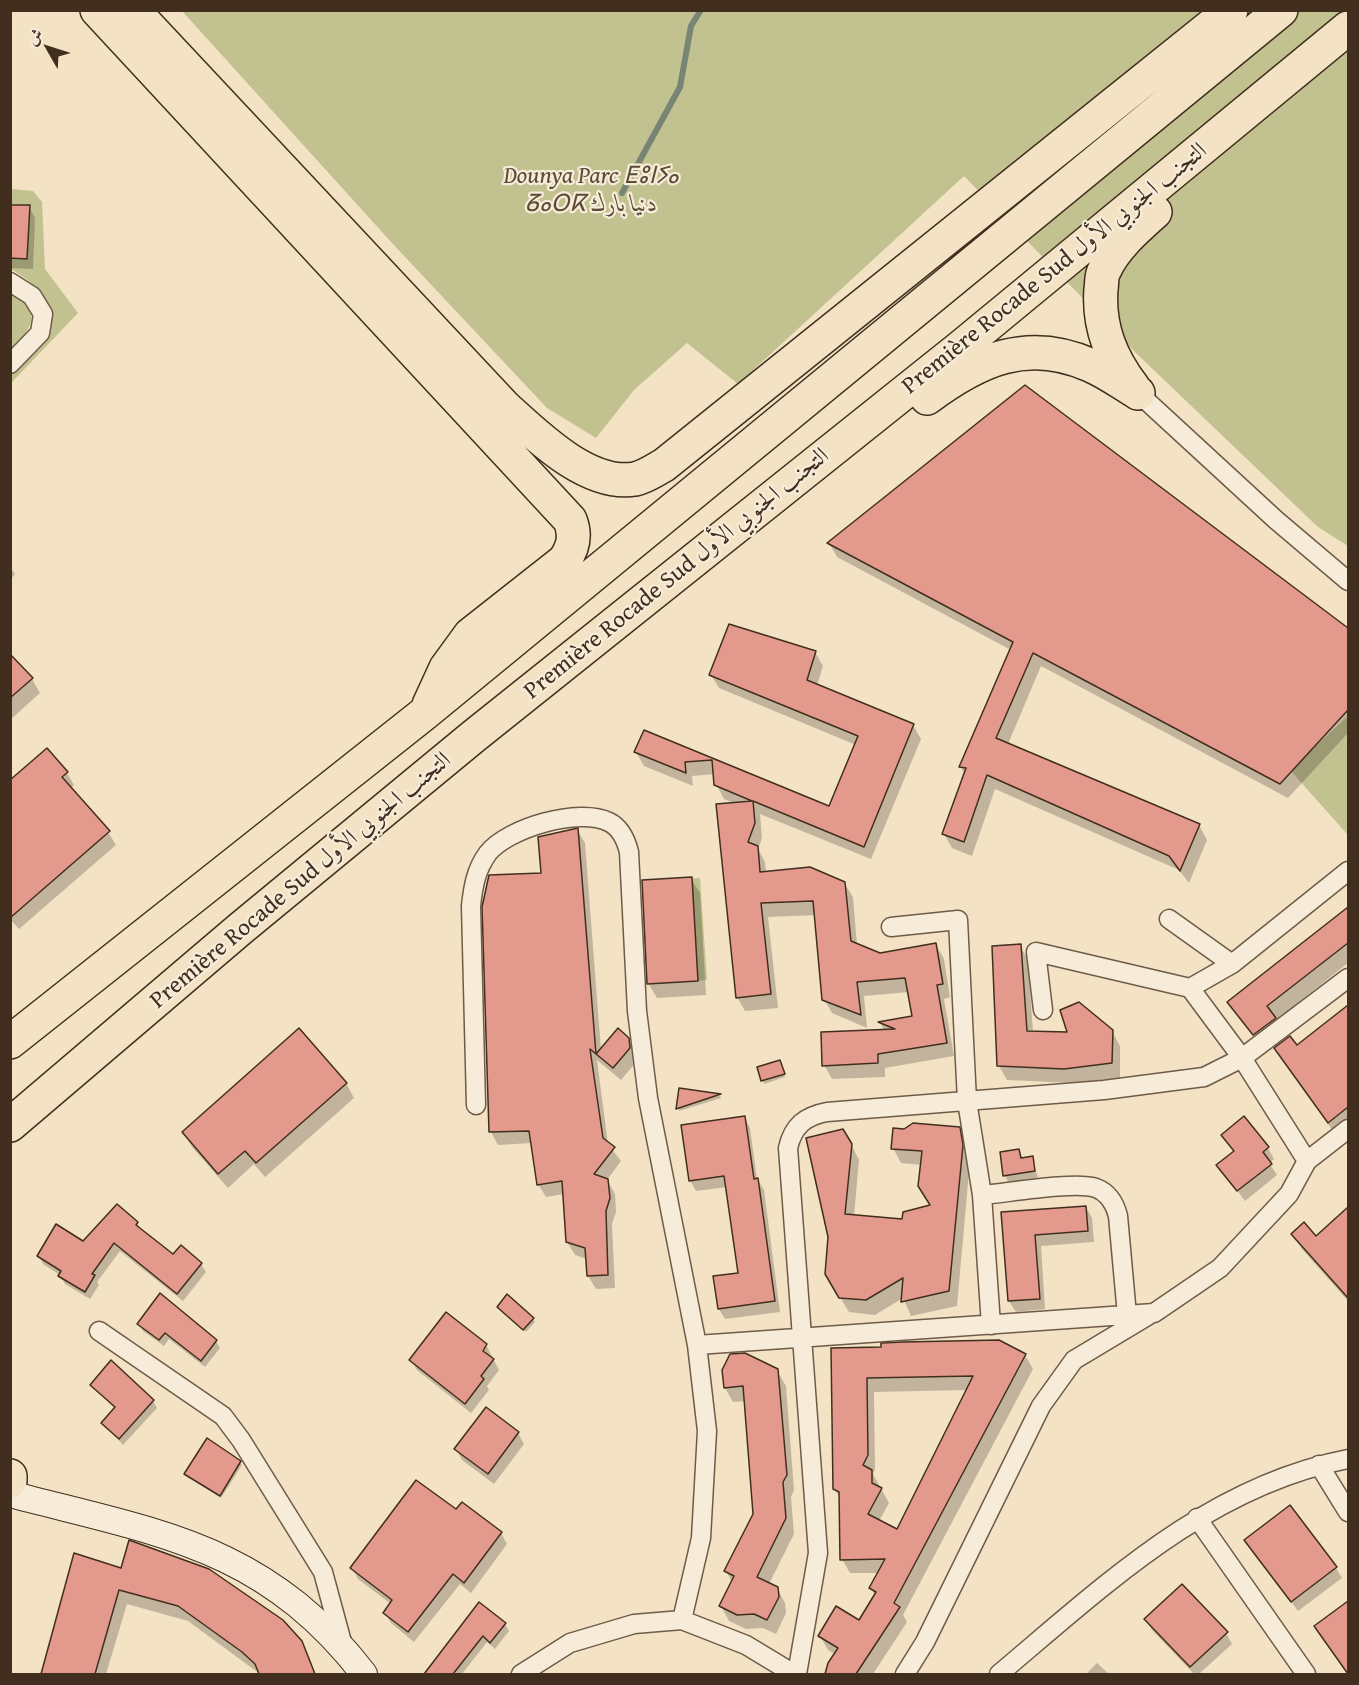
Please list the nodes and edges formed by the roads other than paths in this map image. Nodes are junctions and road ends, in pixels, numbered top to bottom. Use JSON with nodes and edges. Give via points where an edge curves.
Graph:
{"nodes":[{"id":1,"x":97,"y":10,"type":"edge"},
{"id":2,"x":133,"y":10,"type":"edge"},
{"id":3,"x":1231,"y":10,"type":"edge"},
{"id":4,"x":1281,"y":10,"type":"edge"},
{"id":5,"x":1348,"y":28,"type":"edge"},
{"id":6,"x":1348,"y":42,"type":"edge"},
{"id":7,"x":338,"y":250,"type":"junction"},
{"id":8,"x":10,"y":282,"type":"edge"},
{"id":9,"x":10,"y":364,"type":"edge"},
{"id":10,"x":1138,"y":393,"type":"junction"},
{"id":11,"x":1348,"y":581,"type":"edge"},
{"id":12,"x":571,"y":661,"type":"junction"},
{"id":13,"x":425,"y":713,"type":"junction"},
{"id":14,"x":1348,"y":871,"type":"edge"},
{"id":15,"x":1169,"y":919,"type":"dead end"},
{"id":16,"x":891,"y":927,"type":"dead end"},
{"id":17,"x":1232,"y":964,"type":"junction"},
{"id":18,"x":1348,"y":978,"type":"edge"},
{"id":19,"x":1190,"y":988,"type":"junction"},
{"id":20,"x":1043,"y":1010,"type":"dead end"},
{"id":21,"x":10,"y":1042,"type":"edge"},
{"id":22,"x":1242,"y":1058,"type":"junction"},
{"id":23,"x":73,"y":1073,"type":"junction"},
{"id":24,"x":967,"y":1101,"type":"junction"},
{"id":25,"x":476,"y":1105,"type":"dead end"},
{"id":26,"x":10,"y":1125,"type":"edge"},
{"id":27,"x":1348,"y":1129,"type":"edge"},
{"id":28,"x":10,"y":1150,"type":"edge"},
{"id":29,"x":1307,"y":1161,"type":"junction"},
{"id":30,"x":982,"y":1195,"type":"junction"},
{"id":31,"x":1154,"y":1313,"type":"junction"},
{"id":32,"x":1127,"y":1315,"type":"junction"},
{"id":33,"x":991,"y":1325,"type":"junction"},
{"id":34,"x":99,"y":1331,"type":"dead end"},
{"id":35,"x":804,"y":1337,"type":"junction"},
{"id":36,"x":697,"y":1345,"type":"junction"},
{"id":37,"x":1348,"y":1459,"type":"edge"},
{"id":38,"x":1319,"y":1465,"type":"junction"},
{"id":39,"x":10,"y":1476,"type":"edge"},
{"id":40,"x":10,"y":1481,"type":"edge"},
{"id":41,"x":10,"y":1494,"type":"edge"},
{"id":42,"x":1348,"y":1512,"type":"edge"},
{"id":43,"x":1197,"y":1518,"type":"junction"},
{"id":44,"x":682,"y":1620,"type":"junction"},
{"id":45,"x":343,"y":1648,"type":"junction"},
{"id":46,"x":364,"y":1674,"type":"edge"},
{"id":47,"x":521,"y":1674,"type":"edge"},
{"id":48,"x":795,"y":1674,"type":"edge"},
{"id":49,"x":905,"y":1674,"type":"edge"},
{"id":50,"x":999,"y":1674,"type":"edge"},
{"id":51,"x":1306,"y":1674,"type":"edge"}],
"edges":[{"from":1,"to":7,"type":"highway"},
{"from":2,"to":7,"type":"highway"},
{"from":3,"to":7,"type":"highway","via":[[664,465],[637,479],[614,480],[594,474],[546,443]]},
{"from":4,"to":13,"type":"highway","name":"Première Rocade Sud التجنب الجنوبي الأول"},
{"from":5,"to":12,"type":"highway","name":"Première Rocade Sud التجنب الجنوبي الأول"},
{"from":6,"to":10,"type":"highway","via":[[1139,226],[1103,273],[1100,307],[1106,343]]},
{"from":7,"to":13,"type":"highway","via":[[573,528],[573,546],[564,561],[470,635],[447,668]]},
{"from":8,"to":9,"type":"street","via":[[32,296],[44,314],[40,333]]},
{"from":10,"to":11,"type":"street"},
{"from":10,"to":12,"type":"highway","via":[[1091,365],[1058,355],[1023,353],[993,358],[949,382]]},
{"from":12,"to":23,"type":"highway","name":"Première Rocade Sud التجنب الجنوبي الأول","via":[[240,929]]},
{"from":13,"to":21,"type":"highway","name":"Première Rocade Sud التجنب الجنوبي الأول"},
{"from":14,"to":17,"type":"street"},
{"from":15,"to":17,"type":"street"},
{"from":16,"to":24,"type":"street","via":[[958,920]]},
{"from":17,"to":19,"type":"street"},
{"from":18,"to":22,"type":"street"},
{"from":19,"to":20,"type":"street","via":[[1036,952]]},
{"from":19,"to":22,"type":"street"},
{"from":22,"to":24,"type":"street","via":[[1204,1077]]},
{"from":22,"to":29,"type":"street"},
{"from":23,"to":26,"type":"highway","name":"Première Rocade Sud التجنب الجنوبي الأول"},
{"from":23,"to":28,"type":"highway"},
{"from":24,"to":30,"type":"street"},
{"from":24,"to":35,"type":"street","via":[[827,1112],[805,1119],[796,1127],[788,1148]]},
{"from":25,"to":36,"type":"street","via":[[471,917],[478,869],[501,840],[516,830],[570,819],[609,822],[623,835],[629,852],[637,1011],[648,1098]]},
{"from":27,"to":29,"type":"street"},
{"from":29,"to":31,"type":"street","via":[[1289,1194],[1220,1268]]},
{"from":30,"to":32,"type":"street","via":[[1088,1186],[1105,1193],[1118,1216]]},
{"from":30,"to":33,"type":"street"},
{"from":31,"to":32,"type":"street"},
{"from":31,"to":49,"type":"street","via":[[1074,1360],[1041,1406],[926,1642]]},
{"from":32,"to":33,"type":"street"},
{"from":33,"to":35,"type":"street"},
{"from":34,"to":45,"type":"street","via":[[223,1416],[323,1572]]},
{"from":35,"to":36,"type":"street"},
{"from":35,"to":48,"type":"street","via":[[818,1553]]},
{"from":36,"to":44,"type":"street","via":[[706,1443],[701,1538]]},
{"from":37,"to":38,"type":"street"},
{"from":38,"to":42,"type":"street"},
{"from":38,"to":43,"type":"street","via":[[1263,1483]]},
{"from":39,"to":40,"type":"highway"},
{"from":41,"to":45,"type":"main road","via":[[172,1536],[213,1551],[281,1591]]},
{"from":43,"to":50,"type":"street","via":[[1120,1572]]},
{"from":43,"to":51,"type":"street"},
{"from":44,"to":47,"type":"street","via":[[634,1624],[570,1643]]},
{"from":44,"to":48,"type":"street","via":[[746,1645]]},
{"from":45,"to":46,"type":"main road"}]}
